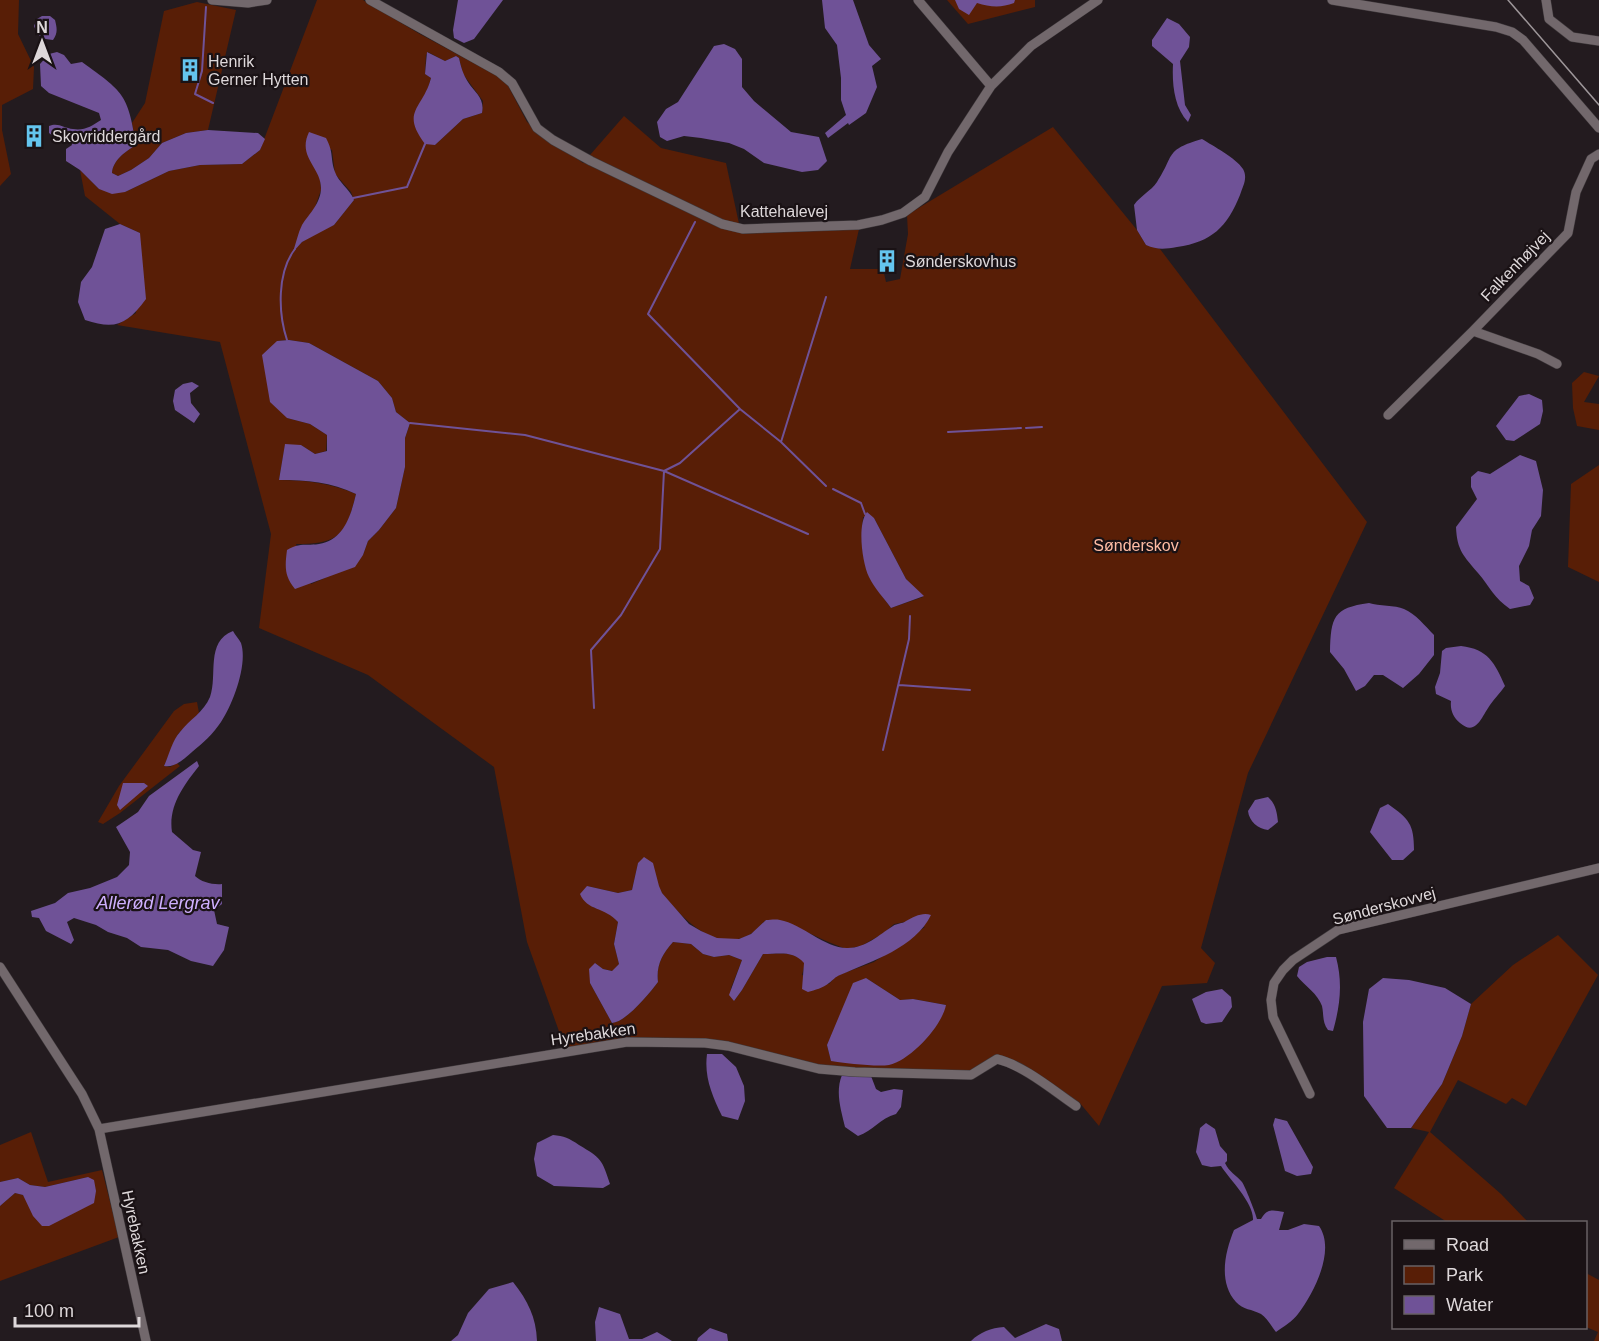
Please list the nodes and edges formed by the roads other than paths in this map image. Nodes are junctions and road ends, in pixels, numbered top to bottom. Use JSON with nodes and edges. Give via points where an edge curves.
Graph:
{"nodes":[{"id":1,"x":212,"y":0,"type":"edge"},
{"id":2,"x":267,"y":0,"type":"edge"},
{"id":3,"x":370,"y":0,"type":"edge"},
{"id":4,"x":918,"y":0,"type":"edge"},
{"id":5,"x":1098,"y":0,"type":"edge"},
{"id":6,"x":1332,"y":0,"type":"edge"},
{"id":7,"x":1546,"y":0,"type":"edge"},
{"id":8,"x":1599,"y":41,"type":"edge"},
{"id":9,"x":991,"y":86,"type":"junction"},
{"id":10,"x":1599,"y":128,"type":"edge"},
{"id":11,"x":1599,"y":154,"type":"edge"},
{"id":12,"x":1473,"y":331,"type":"junction"},
{"id":13,"x":1557,"y":364,"type":"dead end"},
{"id":14,"x":1388,"y":415,"type":"dead end"},
{"id":15,"x":1599,"y":868,"type":"edge"},
{"id":16,"x":0,"y":967,"type":"edge"},
{"id":17,"x":1310,"y":1094,"type":"dead end"},
{"id":18,"x":1076,"y":1106,"type":"dead end"},
{"id":19,"x":99,"y":1129,"type":"junction"},
{"id":20,"x":146,"y":1341,"type":"edge"}],
"edges":[{"from":1,"to":2,"type":"street"},
{"from":3,"to":9,"type":"street","name":"Kattehalevej","via":[[500,72],[512,83],[537,128],[553,140],[722,224],[743,229],[858,225],[903,213],[926,197],[948,152]]},
{"from":4,"to":9,"type":"street"},
{"from":5,"to":9,"type":"street","name":"Kattehalevej","via":[[1031,46]]},
{"from":6,"to":10,"type":"street","via":[[1512,32]]},
{"from":7,"to":8,"type":"street","via":[[1549,19],[1572,37]]},
{"from":11,"to":12,"type":"street","name":"Falkenhøjvej","via":[[1592,159],[1576,192],[1568,233]]},
{"from":12,"to":13,"type":"street"},
{"from":12,"to":14,"type":"street","name":"Falkenhøjvej"},
{"from":15,"to":17,"type":"street","name":"Sønderskovvej","via":[[1338,930],[1293,960],[1274,983],[1273,1017]]},
{"from":16,"to":19,"type":"street","name":"Hyrebakken","via":[[82,1094]]},
{"from":18,"to":19,"type":"street","name":"Hyrebakken","via":[[997,1059],[971,1074],[855,1072],[819,1069],[728,1046],[627,1042]]},
{"from":19,"to":20,"type":"street","name":"Hyrebakken"}]}
